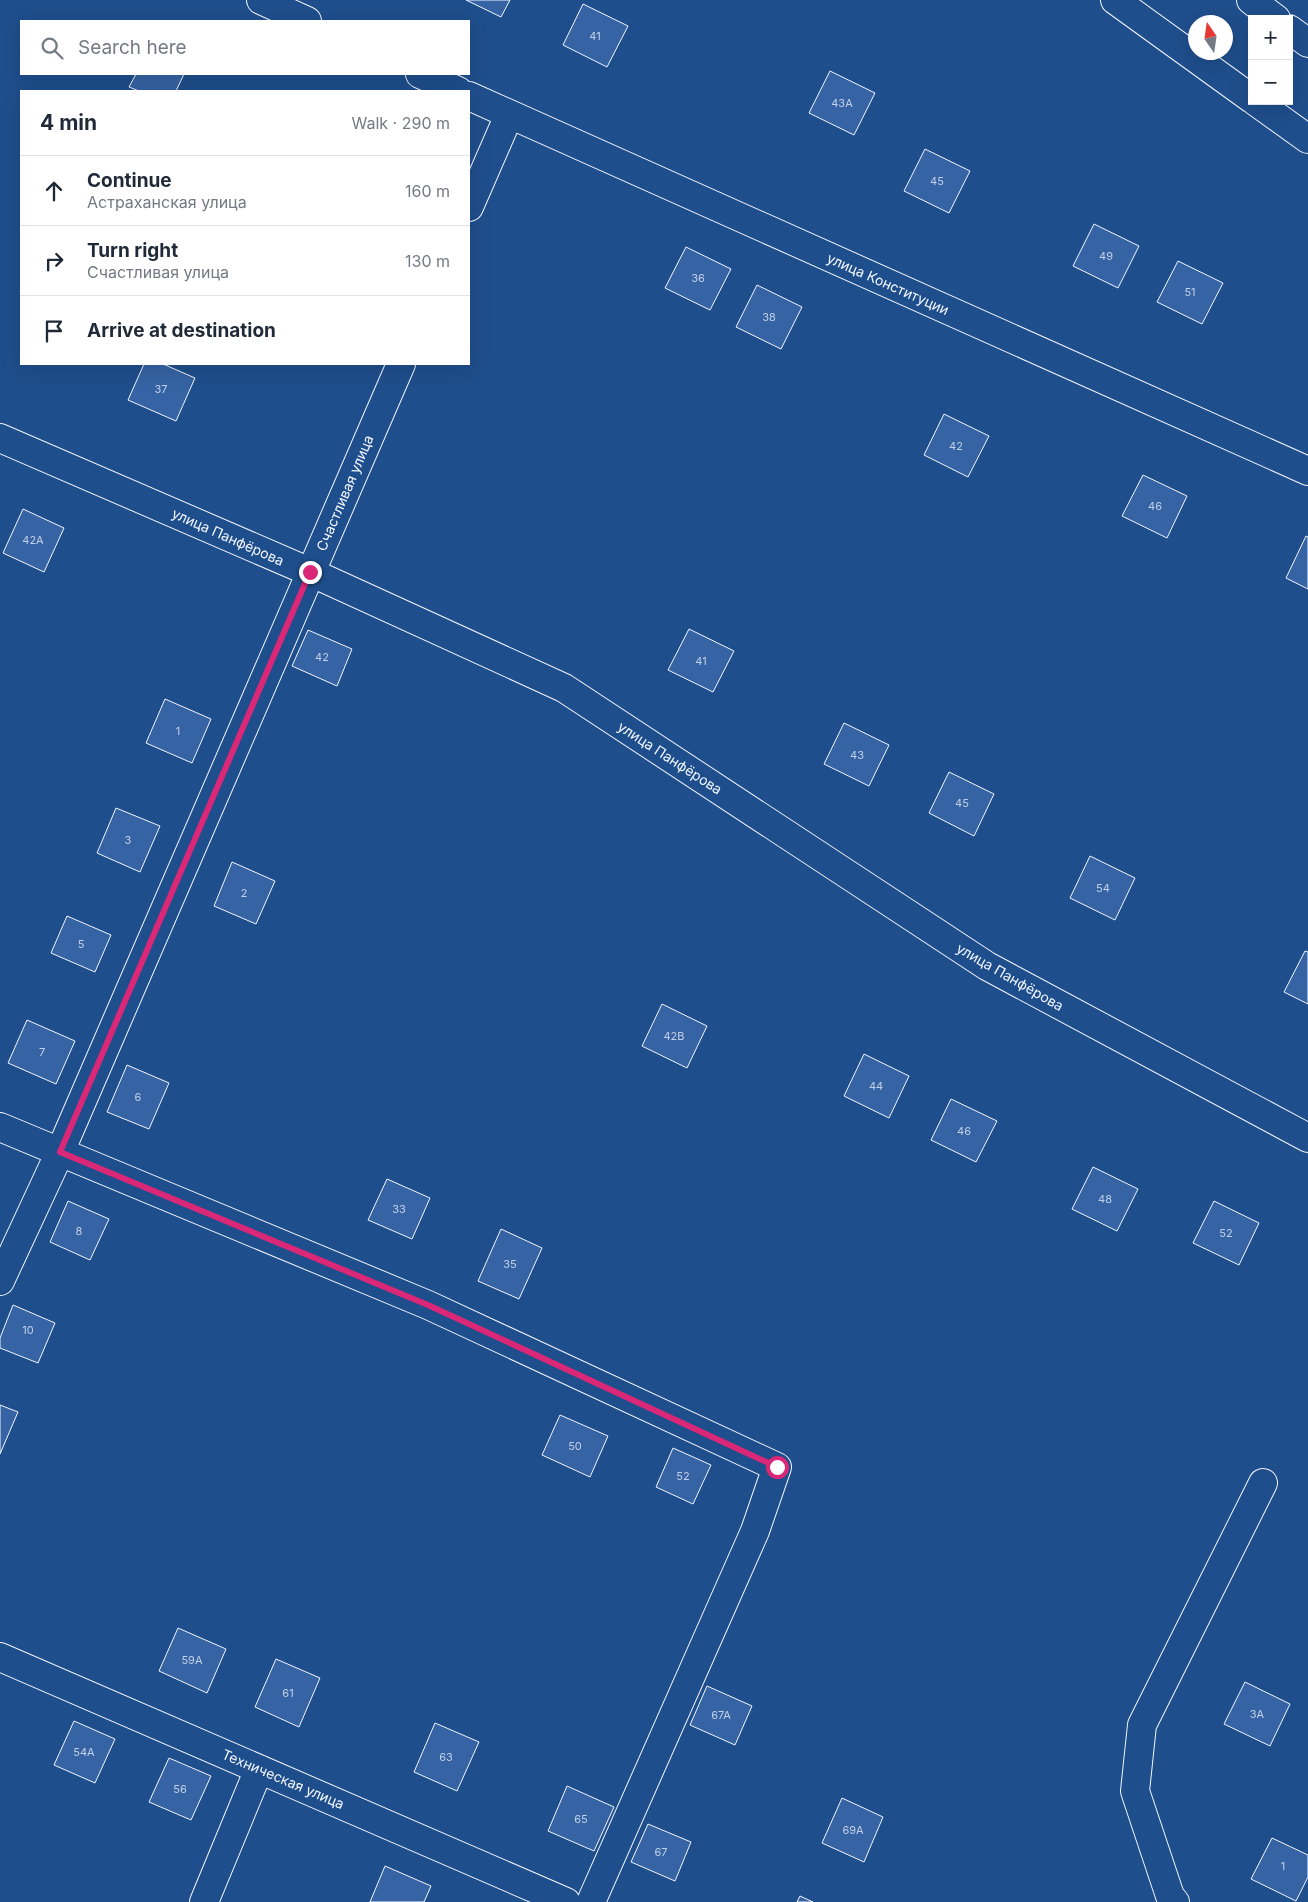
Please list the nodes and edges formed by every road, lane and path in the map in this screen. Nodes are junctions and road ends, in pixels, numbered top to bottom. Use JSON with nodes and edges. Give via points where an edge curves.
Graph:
{"nodes":[{"id":1,"x":261,"y":0,"type":"edge"},
{"id":2,"x":1115,"y":0,"type":"edge"},
{"id":3,"x":1251,"y":0,"type":"edge"},
{"id":4,"x":1271,"y":15,"type":"edge"},
{"id":5,"x":305,"y":20,"type":"edge"},
{"id":6,"x":1293,"y":32,"type":"edge"},
{"id":7,"x":1308,"y":42,"type":"edge"},
{"id":8,"x":422,"y":75,"type":"edge"},
{"id":9,"x":456,"y":90,"type":"edge"},
{"id":10,"x":470,"y":96,"type":"edge"},
{"id":11,"x":1248,"y":96,"type":"edge"},
{"id":12,"x":1261,"y":105,"type":"edge"},
{"id":13,"x":509,"y":115,"type":"junction"},
{"id":14,"x":1308,"y":139,"type":"edge"},
{"id":15,"x":470,"y":205,"type":"edge"},
{"id":16,"x":401,"y":365,"type":"edge"},
{"id":17,"x":0,"y":438,"type":"edge"},
{"id":18,"x":1308,"y":471,"type":"edge"},
{"id":19,"x":310,"y":572,"type":"junction"},
{"id":20,"x":0,"y":1127,"type":"edge"},
{"id":21,"x":1308,"y":1138,"type":"edge"},
{"id":22,"x":60,"y":1152,"type":"junction"},
{"id":23,"x":0,"y":1281,"type":"edge"},
{"id":24,"x":1264,"y":1484,"type":"dead end"},
{"id":25,"x":0,"y":1657,"type":"edge"},
{"id":26,"x":259,"y":1769,"type":"junction"},
{"id":27,"x":204,"y":1902,"type":"edge"},
{"id":28,"x":566,"y":1902,"type":"edge"},
{"id":29,"x":591,"y":1902,"type":"edge"},
{"id":30,"x":1175,"y":1902,"type":"edge"}],
"edges":[{"from":1,"to":5,"type":"street"},
{"from":2,"to":11,"type":"street"},
{"from":3,"to":4,"type":"street"},
{"from":6,"to":7,"type":"street"},
{"from":8,"to":9,"type":"street"},
{"from":10,"to":13,"type":"street","name":"улица Конституции"},
{"from":12,"to":14,"type":"street"},
{"from":13,"to":15,"type":"street"},
{"from":13,"to":18,"type":"street","name":"улица Конституции"},
{"from":16,"to":19,"type":"street","name":"Счастливая улица"},
{"from":17,"to":19,"type":"street","name":"улица Панфёрова"},
{"from":19,"to":21,"type":"street","name":"улица Панфёрова","via":[[564,688],[987,966]]},
{"from":19,"to":22,"type":"street","name":"Счастливая улица"},
{"from":20,"to":22,"type":"street"},
{"from":22,"to":23,"type":"street","name":"Счастливая улица"},
{"from":22,"to":29,"type":"street","via":[[428,1305],[777,1467],[755,1531]]},
{"from":24,"to":30,"type":"street","via":[[1142,1725],[1135,1791],[1170,1896]]},
{"from":25,"to":26,"type":"street","name":"Техническая улица"},
{"from":26,"to":27,"type":"street"},
{"from":26,"to":28,"type":"street","name":"Техническая улица"}]}
